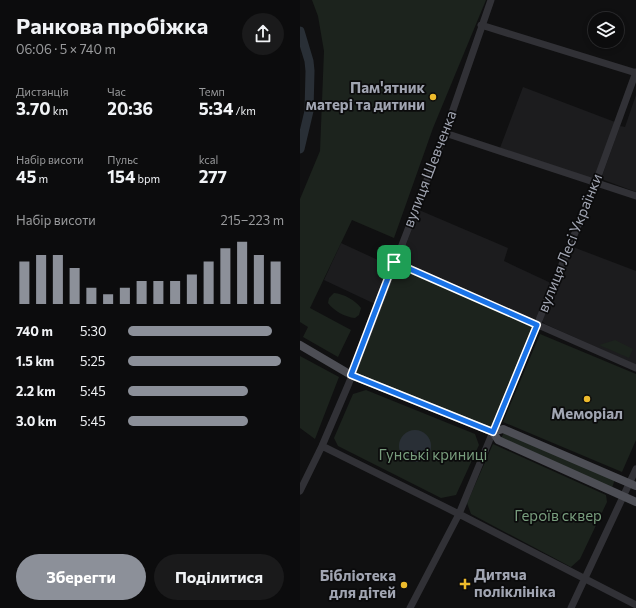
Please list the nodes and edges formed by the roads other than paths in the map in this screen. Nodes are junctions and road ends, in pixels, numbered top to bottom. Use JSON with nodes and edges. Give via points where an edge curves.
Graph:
{"nodes":[{"id":1,"x":491,"y":0,"type":"edge"},
{"id":2,"x":482,"y":25,"type":"junction"},
{"id":3,"x":636,"y":72,"type":"edge"},
{"id":4,"x":445,"y":133,"type":"junction"},
{"id":5,"x":596,"y":182,"type":"junction"},
{"id":6,"x":636,"y":196,"type":"edge"},
{"id":7,"x":394,"y":262,"type":"junction"},
{"id":8,"x":537,"y":325,"type":"junction"},
{"id":9,"x":300,"y":345,"type":"edge"},
{"id":10,"x":636,"y":368,"type":"edge"},
{"id":11,"x":351,"y":375,"type":"junction"},
{"id":12,"x":493,"y":432,"type":"junction"},
{"id":13,"x":322,"y":446,"type":"junction"},
{"id":14,"x":636,"y":469,"type":"edge"},
{"id":15,"x":633,"y":484,"type":"edge"},
{"id":16,"x":300,"y":491,"type":"edge"},
{"id":17,"x":623,"y":497,"type":"junction"},
{"id":18,"x":636,"y":502,"type":"edge"},
{"id":19,"x":459,"y":514,"type":"junction"},
{"id":20,"x":585,"y":578,"type":"junction"},
{"id":21,"x":636,"y":605,"type":"edge"},
{"id":22,"x":410,"y":608,"type":"edge"},
{"id":23,"x":571,"y":608,"type":"edge"}],
"edges":[{"from":1,"to":2,"type":"street","name":"вулиця Шевченка"},
{"from":2,"to":3,"type":"street"},
{"from":2,"to":4,"type":"street","name":"вулиця Шевченка"},
{"from":3,"to":5,"type":"street","name":"вулиця Лесі Українки"},
{"from":4,"to":5,"type":"street"},
{"from":4,"to":7,"type":"street","name":"вулиця Шевченка"},
{"from":5,"to":6,"type":"street"},
{"from":5,"to":8,"type":"street","name":"вулиця Лесі Українки"},
{"from":7,"to":8,"type":"street"},
{"from":7,"to":11,"type":"street","name":"вулиця Шевченка"},
{"from":8,"to":10,"type":"street"},
{"from":8,"to":12,"type":"street","name":"вулиця Лесі Українки"},
{"from":9,"to":11,"type":"main road"},
{"from":11,"to":12,"type":"main road"},
{"from":11,"to":13,"type":"street","name":"вулиця Шевченка"},
{"from":12,"to":15,"type":"main road","via":[[503,429]]},
{"from":12,"to":17,"type":"main road","via":[[498,440]]},
{"from":12,"to":19,"type":"street","name":"вулиця Лесі Українки"},
{"from":13,"to":16,"type":"street","name":"вулиця Шевченка"},
{"from":13,"to":19,"type":"street"},
{"from":14,"to":15,"type":"street"},
{"from":15,"to":17,"type":"street"},
{"from":17,"to":18,"type":"main road"},
{"from":17,"to":20,"type":"street"},
{"from":19,"to":20,"type":"street"},
{"from":19,"to":22,"type":"street","name":"вулиця Лесі Українки"},
{"from":20,"to":21,"type":"street"},
{"from":20,"to":23,"type":"street"}]}
